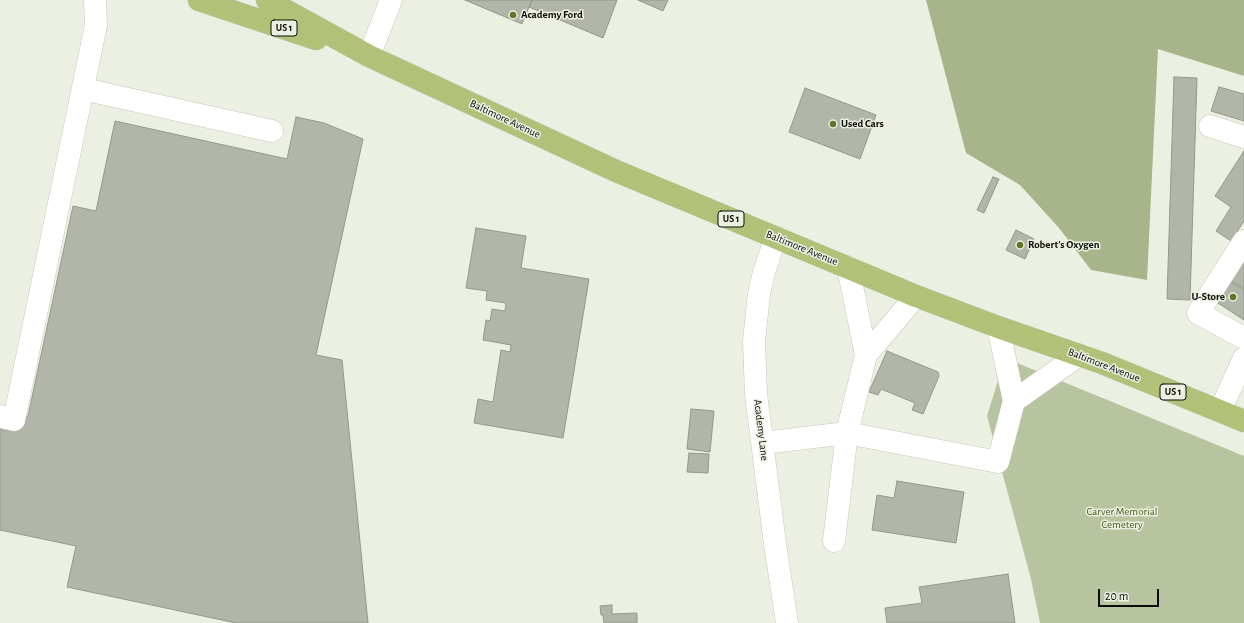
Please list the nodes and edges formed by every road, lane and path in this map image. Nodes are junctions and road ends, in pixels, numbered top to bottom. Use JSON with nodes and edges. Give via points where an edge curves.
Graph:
{"nodes":[{"id":1,"x":95,"y":0,"type":"edge"},
{"id":2,"x":199,"y":0,"type":"edge"},
{"id":3,"x":266,"y":0,"type":"edge"},
{"id":4,"x":391,"y":0,"type":"edge"},
{"id":5,"x":369,"y":56,"type":"junction"},
{"id":6,"x":83,"y":88,"type":"junction"},
{"id":7,"x":1210,"y":126,"type":"dead end"},
{"id":8,"x":272,"y":131,"type":"dead end"},
{"id":9,"x":1244,"y":137,"type":"edge"},
{"id":10,"x":776,"y":237,"type":"junction"},
{"id":11,"x":1244,"y":241,"type":"edge"},
{"id":12,"x":848,"y":266,"type":"junction"},
{"id":13,"x":916,"y":296,"type":"junction"},
{"id":14,"x":998,"y":327,"type":"junction"},
{"id":15,"x":1244,"y":338,"type":"edge"},
{"id":16,"x":866,"y":355,"type":"junction"},
{"id":17,"x":1079,"y":355,"type":"junction"},
{"id":18,"x":1244,"y":358,"type":"edge"},
{"id":19,"x":1014,"y":400,"type":"junction"},
{"id":20,"x":1220,"y":412,"type":"junction"},
{"id":21,"x":0,"y":416,"type":"edge"},
{"id":22,"x":1244,"y":421,"type":"edge"},
{"id":23,"x":847,"y":433,"type":"junction"},
{"id":24,"x":762,"y":443,"type":"junction"},
{"id":25,"x":834,"y":541,"type":"dead end"},
{"id":26,"x":788,"y":623,"type":"edge"}],
"edges":[{"from":1,"to":6,"type":"street","via":[[96,25]]},
{"from":2,"to":5,"type":"main road","name":"Baltimore Avenue","number":"US 1"},
{"from":3,"to":5,"type":"main road","name":"Baltimore Avenue","number":"US 1"},
{"from":4,"to":5,"type":"street"},
{"from":5,"to":10,"type":"main road","name":"Baltimore Avenue","number":"US 1","via":[[616,171]]},
{"from":6,"to":8,"type":"street"},
{"from":6,"to":21,"type":"street","via":[[14,420]]},
{"from":7,"to":9,"type":"street"},
{"from":10,"to":12,"type":"main road","name":"Baltimore Avenue","number":"US 1"},
{"from":10,"to":24,"type":"street","name":"Academy Lane","via":[[759,294],[754,341],[756,394]]},
{"from":11,"to":15,"type":"street","via":[[1198,313]]},
{"from":12,"to":13,"type":"main road","name":"Baltimore Avenue","number":"US 1"},
{"from":12,"to":16,"type":"street"},
{"from":13,"to":14,"type":"main road","name":"Baltimore Avenue","number":"US 1"},
{"from":13,"to":16,"type":"street"},
{"from":14,"to":17,"type":"main road","name":"Baltimore Avenue","number":"US 1"},
{"from":14,"to":19,"type":"street"},
{"from":16,"to":23,"type":"street"},
{"from":17,"to":19,"type":"street"},
{"from":17,"to":20,"type":"main road","name":"Baltimore Avenue","number":"US 1"},
{"from":18,"to":20,"type":"street"},
{"from":19,"to":23,"type":"street","via":[[998,462]]},
{"from":20,"to":22,"type":"main road","name":"Baltimore Avenue","number":"US 1"},
{"from":23,"to":24,"type":"street"},
{"from":23,"to":25,"type":"street"},
{"from":24,"to":26,"type":"street","name":"Academy Lane"}]}
